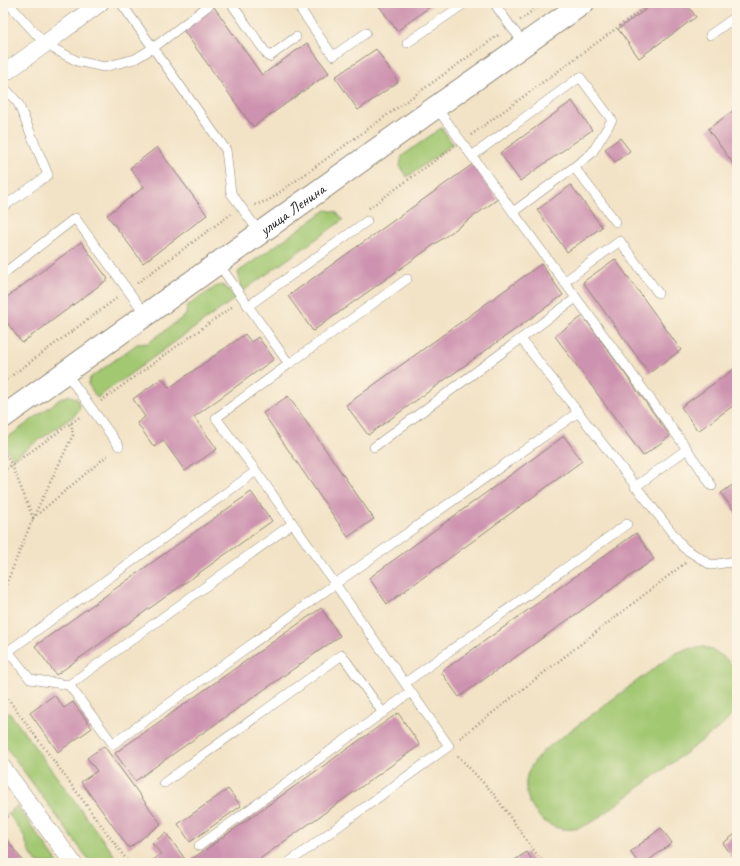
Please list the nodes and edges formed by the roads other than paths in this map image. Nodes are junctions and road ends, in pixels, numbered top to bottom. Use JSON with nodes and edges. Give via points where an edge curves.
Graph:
{"nodes":[{"id":1,"x":8,"y":3,"type":"edge"},
{"id":2,"x":100,"y":3,"type":"edge"},
{"id":3,"x":121,"y":3,"type":"edge"},
{"id":4,"x":212,"y":3,"type":"edge"},
{"id":5,"x":231,"y":3,"type":"edge"},
{"id":6,"x":296,"y":3,"type":"edge"},
{"id":7,"x":465,"y":3,"type":"edge"},
{"id":8,"x":494,"y":3,"type":"edge"},
{"id":9,"x":583,"y":3,"type":"edge"},
{"id":10,"x":737,"y":16,"type":"edge"},
{"id":11,"x":366,"y":33,"type":"dead end"},
{"id":12,"x":710,"y":35,"type":"dead end"},
{"id":13,"x":296,"y":37,"type":"dead end"},
{"id":14,"x":407,"y":43,"type":"dead end"},
{"id":15,"x":45,"y":44,"type":"junction"},
{"id":16,"x":525,"y":44,"type":"junction"},
{"id":17,"x":153,"y":48,"type":"junction"},
{"id":18,"x":3,"y":74,"type":"edge"},
{"id":19,"x":3,"y":86,"type":"edge"},
{"id":20,"x":436,"y":107,"type":"junction"},
{"id":21,"x":472,"y":156,"type":"junction"},
{"id":22,"x":574,"y":167,"type":"junction"},
{"id":23,"x":3,"y":207,"type":"edge"},
{"id":24,"x":513,"y":212,"type":"junction"},
{"id":25,"x":367,"y":221,"type":"dead end"},
{"id":26,"x":616,"y":222,"type":"dead end"},
{"id":27,"x":260,"y":233,"type":"junction"},
{"id":28,"x":218,"y":264,"type":"junction"},
{"id":29,"x":3,"y":274,"type":"edge"},
{"id":30,"x":407,"y":279,"type":"dead end"},
{"id":31,"x":564,"y":282,"type":"junction"},
{"id":32,"x":658,"y":293,"type":"dead end"},
{"id":33,"x":576,"y":298,"type":"junction"},
{"id":34,"x":248,"y":306,"type":"junction"},
{"id":35,"x":146,"y":315,"type":"junction"},
{"id":36,"x":521,"y":339,"type":"junction"},
{"id":37,"x":289,"y":364,"type":"junction"},
{"id":38,"x":66,"y":373,"type":"junction"},
{"id":39,"x":578,"y":413,"type":"junction"},
{"id":40,"x":3,"y":418,"type":"edge"},
{"id":41,"x":119,"y":446,"type":"road end"},
{"id":42,"x":374,"y":447,"type":"dead end"},
{"id":43,"x":687,"y":449,"type":"junction"},
{"id":44,"x":256,"y":471,"type":"junction"},
{"id":45,"x":712,"y":486,"type":"dead end"},
{"id":46,"x":635,"y":487,"type":"junction"},
{"id":47,"x":292,"y":524,"type":"junction"},
{"id":48,"x":627,"y":524,"type":"dead end"},
{"id":49,"x":737,"y":561,"type":"edge"},
{"id":50,"x":335,"y":584,"type":"junction"},
{"id":51,"x":5,"y":653,"type":"edge"},
{"id":52,"x":405,"y":683,"type":"junction"},
{"id":53,"x":69,"y":685,"type":"junction"},
{"id":54,"x":411,"y":692,"type":"junction"},
{"id":55,"x":383,"y":713,"type":"junction"},
{"id":56,"x":3,"y":768,"type":"edge"},
{"id":57,"x":164,"y":783,"type":"dead end"},
{"id":58,"x":199,"y":846,"type":"dead end"},
{"id":59,"x":73,"y":863,"type":"edge"},
{"id":60,"x":288,"y":863,"type":"edge"}],
"edges":[{"from":1,"to":15,"type":"lane"},
{"from":2,"to":15,"type":"street"},
{"from":3,"to":17,"type":"lane"},
{"from":4,"to":17,"type":"lane"},
{"from":5,"to":13,"type":"lane","via":[[269,56]]},
{"from":6,"to":11,"type":"lane","via":[[333,56]]},
{"from":7,"to":14,"type":"lane"},
{"from":8,"to":16,"type":"lane"},
{"from":9,"to":16,"type":"street","name":"улица Ленина"},
{"from":10,"to":12,"type":"lane"},
{"from":15,"to":17,"type":"lane","via":[[77,61],[104,67],[135,58]]},
{"from":15,"to":18,"type":"street"},
{"from":16,"to":20,"type":"street","name":"улица Ленина"},
{"from":17,"to":27,"type":"lane","via":[[226,150],[231,193]]},
{"from":19,"to":23,"type":"lane","via":[[18,103],[48,175]]},
{"from":20,"to":21,"type":"lane"},
{"from":20,"to":27,"type":"street","name":"улица Ленина"},
{"from":21,"to":22,"type":"lane","via":[[580,77],[612,120],[592,153]]},
{"from":21,"to":24,"type":"lane"},
{"from":22,"to":24,"type":"lane"},
{"from":22,"to":26,"type":"lane"},
{"from":24,"to":31,"type":"lane"},
{"from":25,"to":34,"type":"lane"},
{"from":27,"to":28,"type":"street","name":"улица Ленина"},
{"from":28,"to":34,"type":"lane"},
{"from":28,"to":35,"type":"street","name":"улица Ленина"},
{"from":29,"to":35,"type":"lane","via":[[75,218]]},
{"from":30,"to":37,"type":"lane"},
{"from":31,"to":32,"type":"lane","via":[[620,241]]},
{"from":31,"to":33,"type":"lane"},
{"from":33,"to":36,"type":"lane"},
{"from":33,"to":43,"type":"lane"},
{"from":34,"to":37,"type":"lane"},
{"from":35,"to":38,"type":"street","name":"улица Ленина"},
{"from":36,"to":39,"type":"lane"},
{"from":36,"to":42,"type":"lane"},
{"from":37,"to":44,"type":"lane","via":[[216,418]]},
{"from":38,"to":40,"type":"street","name":"улица Ленина"},
{"from":38,"to":41,"type":"lane"},
{"from":39,"to":46,"type":"lane"},
{"from":39,"to":50,"type":"lane"},
{"from":43,"to":45,"type":"lane"},
{"from":43,"to":46,"type":"lane"},
{"from":44,"to":47,"type":"lane"},
{"from":44,"to":51,"type":"lane"},
{"from":46,"to":49,"type":"lane","via":[[684,548],[711,565]]},
{"from":47,"to":50,"type":"lane"},
{"from":47,"to":53,"type":"lane"},
{"from":48,"to":52,"type":"lane"},
{"from":50,"to":52,"type":"lane"},
{"from":50,"to":53,"type":"lane","via":[[113,744]]},
{"from":51,"to":53,"type":"lane","via":[[30,679]]},
{"from":52,"to":54,"type":"lane"},
{"from":54,"to":55,"type":"lane"},
{"from":54,"to":60,"type":"lane","via":[[449,746]]},
{"from":55,"to":57,"type":"lane","via":[[342,656]]},
{"from":55,"to":58,"type":"lane"},
{"from":56,"to":59,"type":"street"}]}
